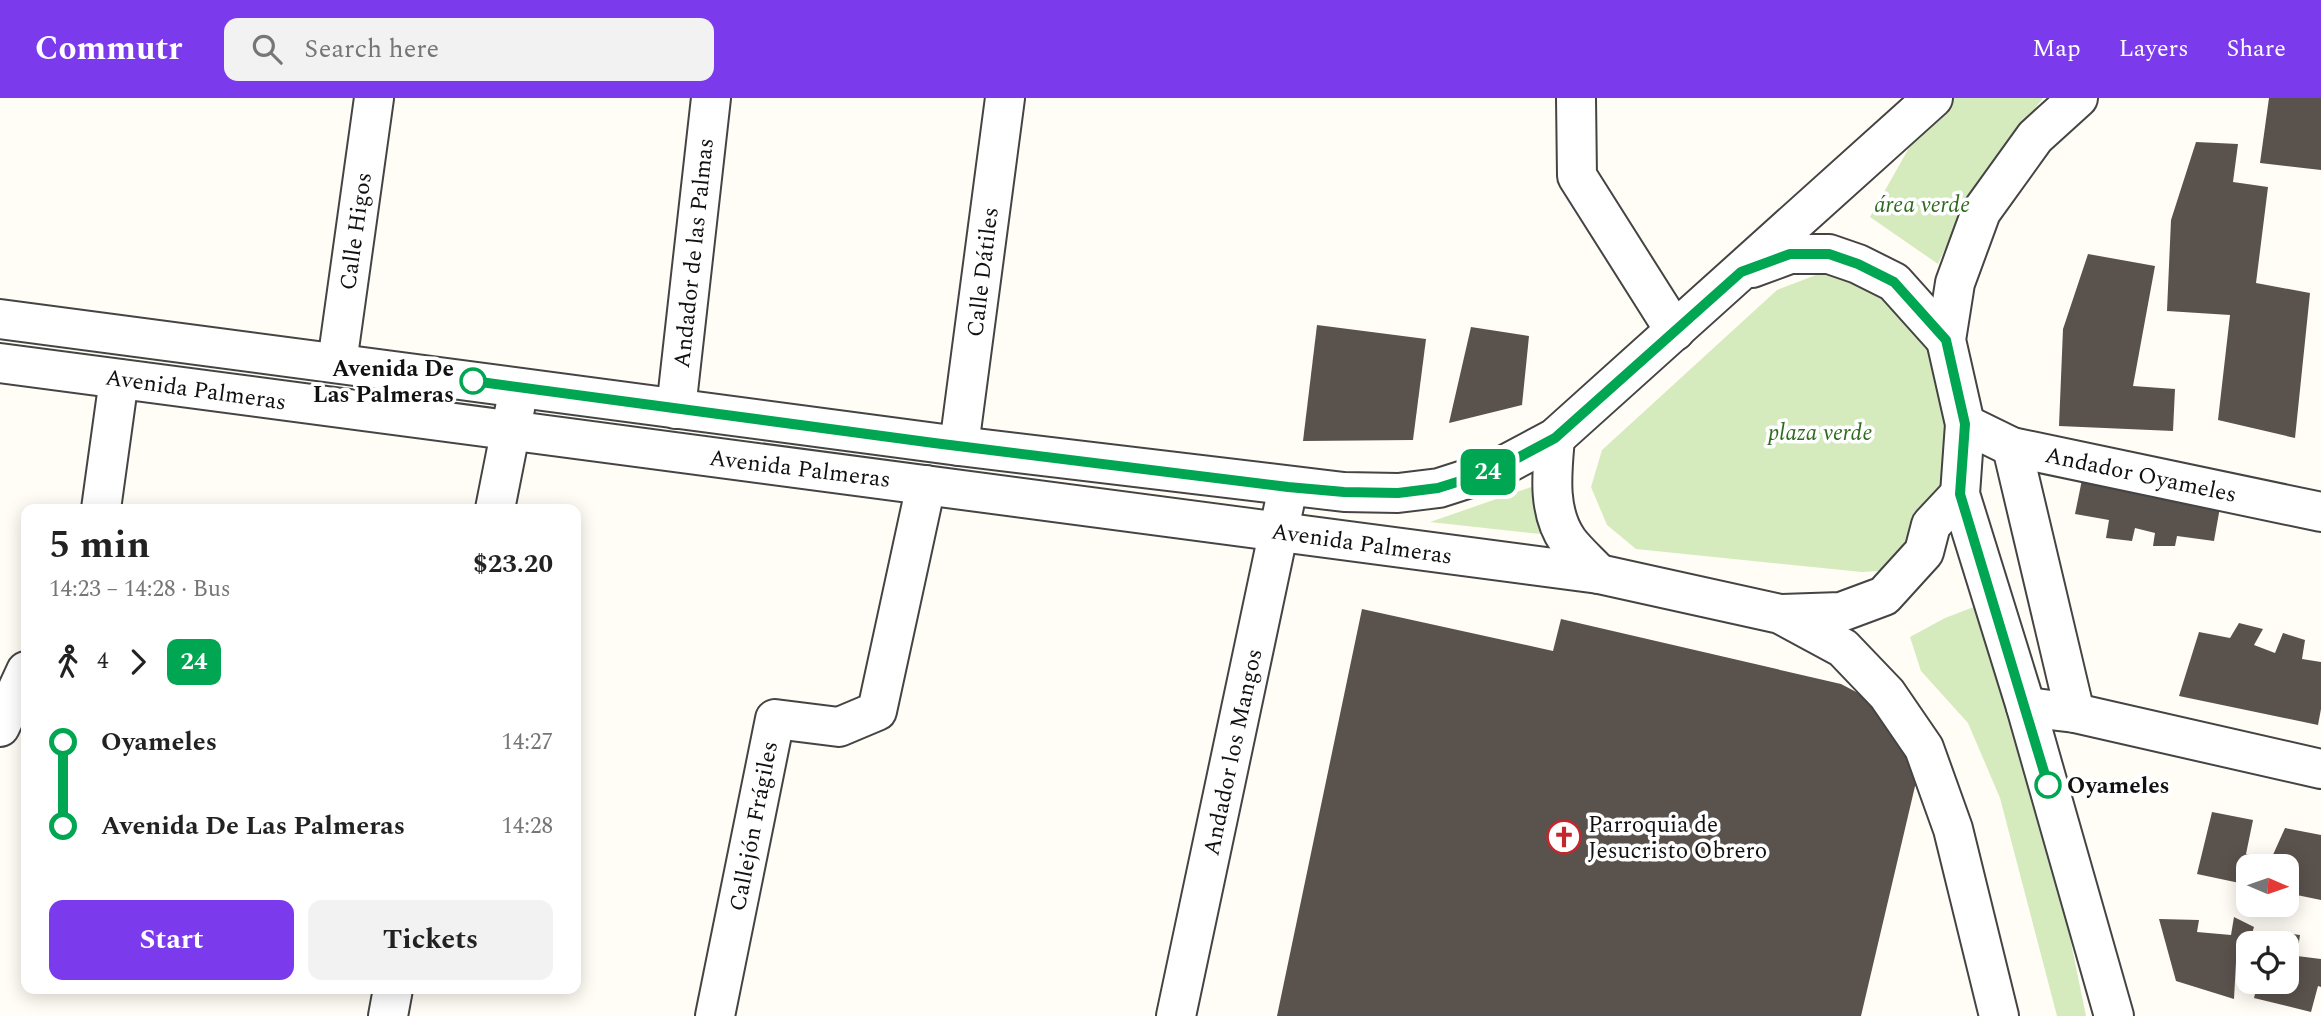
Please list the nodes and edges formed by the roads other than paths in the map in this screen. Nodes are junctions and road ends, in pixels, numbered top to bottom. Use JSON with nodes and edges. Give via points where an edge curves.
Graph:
{"nodes":[{"id":1,"x":374,"y":98,"type":"edge"},
{"id":2,"x":711,"y":98,"type":"edge"},
{"id":3,"x":1005,"y":98,"type":"edge"},
{"id":4,"x":1576,"y":98,"type":"edge"},
{"id":5,"x":1933,"y":98,"type":"edge"},
{"id":6,"x":2078,"y":98,"type":"edge"},
{"id":7,"x":1741,"y":272,"type":"junction"},
{"id":8,"x":0,"y":319,"type":"edge"},
{"id":9,"x":1675,"y":331,"type":"junction"},
{"id":10,"x":1946,"y":340,"type":"junction"},
{"id":11,"x":0,"y":363,"type":"edge"},
{"id":12,"x":337,"y":363,"type":"junction"},
{"id":13,"x":119,"y":379,"type":"junction"},
{"id":14,"x":519,"y":387,"type":"junction"},
{"id":15,"x":676,"y":409,"type":"junction"},
{"id":16,"x":1965,"y":424,"type":"junction"},
{"id":17,"x":511,"y":431,"type":"junction"},
{"id":18,"x":1555,"y":438,"type":"junction"},
{"id":19,"x":960,"y":446,"type":"junction"},
{"id":20,"x":2012,"y":447,"type":"junction"},
{"id":21,"x":926,"y":485,"type":"junction"},
{"id":22,"x":1288,"y":487,"type":"junction"},
{"id":23,"x":1960,"y":494,"type":"junction"},
{"id":24,"x":102,"y":504,"type":"edge"},
{"id":25,"x":496,"y":504,"type":"edge"},
{"id":26,"x":2321,"y":512,"type":"edge"},
{"id":27,"x":1279,"y":532,"type":"junction"},
{"id":28,"x":1599,"y":574,"type":"junction"},
{"id":29,"x":1780,"y":614,"type":"junction"},
{"id":30,"x":21,"y":682,"type":"edge"},
{"id":31,"x":2026,"y":707,"type":"junction"},
{"id":32,"x":2075,"y":713,"type":"junction"},
{"id":33,"x":0,"y":727,"type":"edge"},
{"id":34,"x":2321,"y":769,"type":"edge"},
{"id":35,"x":392,"y":994,"type":"edge"},
{"id":36,"x":388,"y":1016,"type":"edge"},
{"id":37,"x":715,"y":1016,"type":"edge"},
{"id":38,"x":1175,"y":1016,"type":"edge"},
{"id":39,"x":1999,"y":1016,"type":"edge"},
{"id":40,"x":2114,"y":1016,"type":"edge"}],
"edges":[{"from":1,"to":12,"type":"street","name":"Calle Higos"},
{"from":2,"to":15,"type":"street","name":"Andador de las Palmas"},
{"from":3,"to":19,"type":"street","name":"Calle Dátiles"},
{"from":4,"to":9,"type":"street","via":[[1577,176]]},
{"from":5,"to":7,"type":"street","name":"Avenida Palmeras"},
{"from":6,"to":10,"type":"street","via":[[2035,137],[1982,212],[1955,283]]},
{"from":7,"to":9,"type":"street","name":"Avenida Palmeras"},
{"from":7,"to":10,"type":"street","via":[[1790,254],[1839,257],[1894,282]]},
{"from":8,"to":12,"type":"street","name":"Avenida Palmeras"},
{"from":9,"to":18,"type":"street","name":"Avenida Palmeras"},
{"from":10,"to":16,"type":"street"},
{"from":11,"to":13,"type":"street","name":"Avenida Palmeras"},
{"from":12,"to":14,"type":"street","name":"Avenida Palmeras"},
{"from":13,"to":17,"type":"street","name":"Avenida Palmeras"},
{"from":13,"to":24,"type":"street"},
{"from":14,"to":15,"type":"street","name":"Avenida Palmeras"},
{"from":14,"to":17,"type":"street"},
{"from":15,"to":19,"type":"street","name":"Avenida Palmeras"},
{"from":16,"to":20,"type":"street","name":"Andador Oyameles"},
{"from":16,"to":23,"type":"street"},
{"from":17,"to":21,"type":"street","name":"Avenida Palmeras"},
{"from":17,"to":25,"type":"street"},
{"from":18,"to":22,"type":"street","name":"Avenida Palmeras","via":[[1495,470],[1438,488],[1398,493]]},
{"from":18,"to":28,"type":"street","via":[[1555,516],[1568,541]]},
{"from":19,"to":22,"type":"street","name":"Avenida Palmeras"},
{"from":20,"to":26,"type":"street","name":"Andador Oyameles"},
{"from":20,"to":32,"type":"street"},
{"from":21,"to":27,"type":"street","name":"Avenida Palmeras"},
{"from":21,"to":37,"type":"street","name":"Callejón Frágiles","via":[[877,711],[839,727],[775,719]]},
{"from":22,"to":27,"type":"street","name":"Andador los Mangos"},
{"from":23,"to":29,"type":"street","via":[[1931,525],[1924,552],[1884,596],[1842,611]]},
{"from":23,"to":31,"type":"street"},
{"from":27,"to":28,"type":"street","name":"Avenida Palmeras"},
{"from":27,"to":38,"type":"street","name":"Andador los Mangos"},
{"from":28,"to":29,"type":"street","name":"Avenida Palmeras"},
{"from":29,"to":39,"type":"street","via":[[1843,648],[1886,695],[1924,748],[1953,829]]},
{"from":30,"to":33,"type":"street"},
{"from":31,"to":32,"type":"street"},
{"from":31,"to":40,"type":"street"},
{"from":32,"to":34,"type":"street"},
{"from":35,"to":36,"type":"street"}]}
